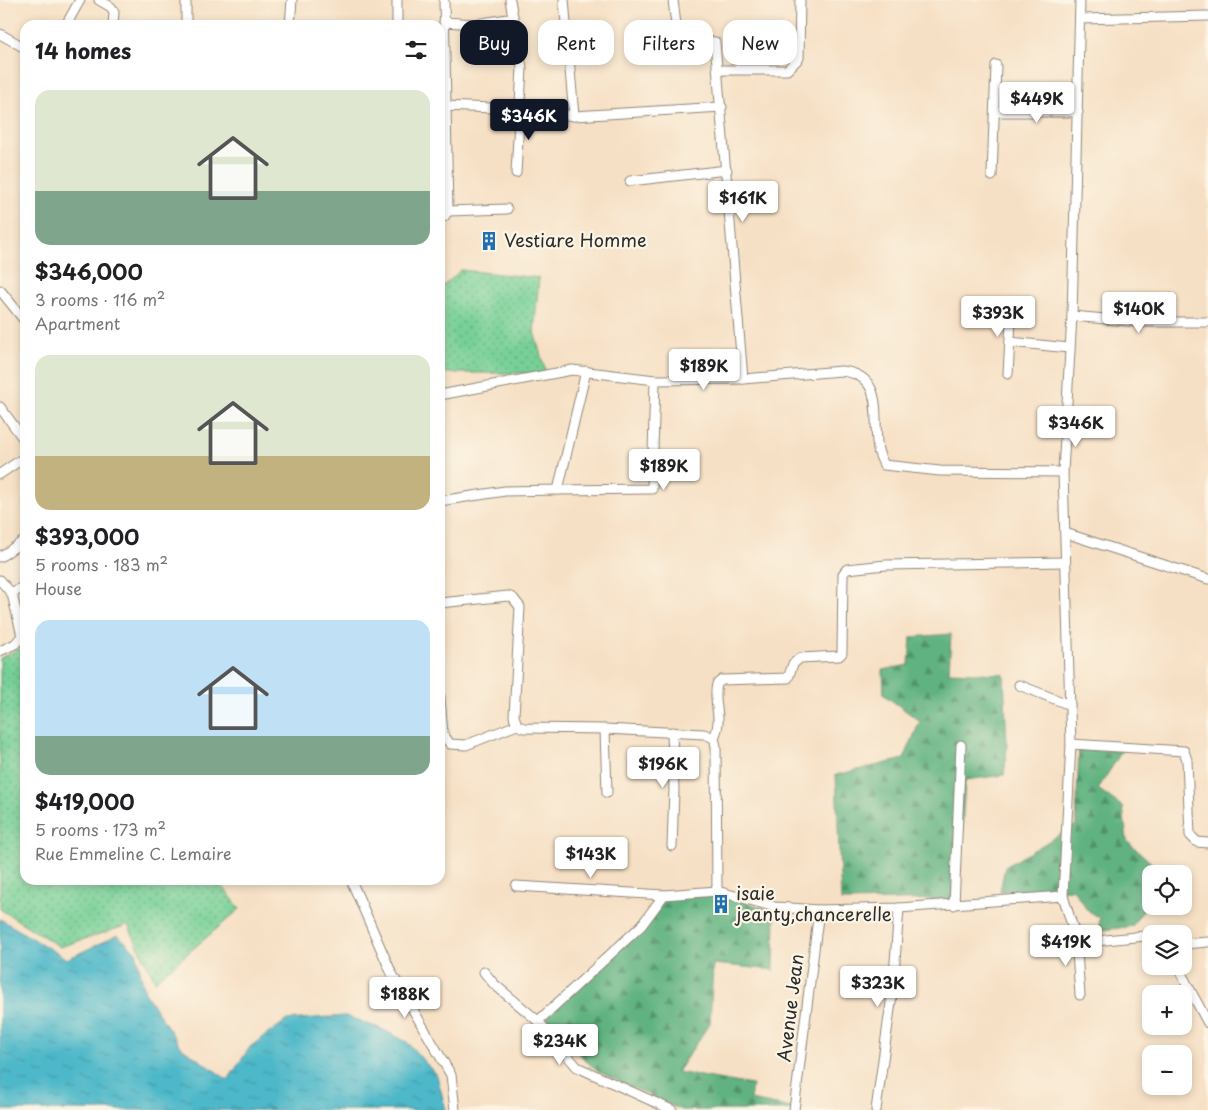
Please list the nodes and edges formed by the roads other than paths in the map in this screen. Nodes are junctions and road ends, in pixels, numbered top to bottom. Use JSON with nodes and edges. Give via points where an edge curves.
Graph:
{"nodes":[{"id":1,"x":80,"y":0,"type":"edge"},
{"id":2,"x":99,"y":0,"type":"edge"},
{"id":3,"x":186,"y":0,"type":"edge"},
{"id":4,"x":292,"y":0,"type":"edge"},
{"id":5,"x":397,"y":0,"type":"edge"},
{"id":6,"x":444,"y":0,"type":"edge"},
{"id":7,"x":510,"y":0,"type":"edge"},
{"id":8,"x":564,"y":0,"type":"edge"},
{"id":9,"x":673,"y":0,"type":"edge"},
{"id":10,"x":800,"y":0,"type":"edge"},
{"id":11,"x":1080,"y":0,"type":"edge"},
{"id":12,"x":1208,"y":16,"type":"edge"},
{"id":13,"x":514,"y":18,"type":"junction"},
{"id":14,"x":1080,"y":19,"type":"junction"},
{"id":15,"x":69,"y":20,"type":"edge"},
{"id":16,"x":113,"y":20,"type":"edge"},
{"id":17,"x":186,"y":20,"type":"edge"},
{"id":18,"x":290,"y":20,"type":"edge"},
{"id":19,"x":397,"y":20,"type":"edge"},
{"id":20,"x":444,"y":20,"type":"edge"},
{"id":21,"x":445,"y":22,"type":"edge"},
{"id":22,"x":0,"y":34,"type":"edge"},
{"id":23,"x":20,"y":45,"type":"edge"},
{"id":24,"x":996,"y":65,"type":"dead end"},
{"id":25,"x":718,"y":70,"type":"junction"},
{"id":26,"x":445,"y":106,"type":"edge"},
{"id":27,"x":722,"y":107,"type":"junction"},
{"id":28,"x":518,"y":109,"type":"junction"},
{"id":29,"x":995,"y":112,"type":"junction"},
{"id":30,"x":1078,"y":112,"type":"junction"},
{"id":31,"x":574,"y":116,"type":"junction"},
{"id":32,"x":727,"y":170,"type":"junction"},
{"id":33,"x":516,"y":173,"type":"dead end"},
{"id":34,"x":992,"y":176,"type":"dead end"},
{"id":35,"x":630,"y":181,"type":"dead end"},
{"id":36,"x":507,"y":209,"type":"dead end"},
{"id":37,"x":445,"y":214,"type":"edge"},
{"id":38,"x":0,"y":290,"type":"edge"},
{"id":39,"x":1012,"y":303,"type":"dead end"},
{"id":40,"x":20,"y":315,"type":"edge"},
{"id":41,"x":1072,"y":316,"type":"junction"},
{"id":42,"x":1208,"y":322,"type":"edge"},
{"id":43,"x":1010,"y":342,"type":"junction"},
{"id":44,"x":1070,"y":348,"type":"junction"},
{"id":45,"x":586,"y":371,"type":"junction"},
{"id":46,"x":1008,"y":374,"type":"dead end"},
{"id":47,"x":744,"y":379,"type":"junction"},
{"id":48,"x":655,"y":380,"type":"junction"},
{"id":49,"x":445,"y":394,"type":"edge"},
{"id":50,"x":0,"y":407,"type":"edge"},
{"id":51,"x":20,"y":434,"type":"edge"},
{"id":52,"x":20,"y":460,"type":"edge"},
{"id":53,"x":1063,"y":472,"type":"junction"},
{"id":54,"x":0,"y":474,"type":"edge"},
{"id":55,"x":558,"y":490,"type":"junction"},
{"id":56,"x":445,"y":500,"type":"edge"},
{"id":57,"x":1065,"y":533,"type":"junction"},
{"id":58,"x":20,"y":543,"type":"edge"},
{"id":59,"x":0,"y":556,"type":"edge"},
{"id":60,"x":1065,"y":562,"type":"junction"},
{"id":61,"x":1208,"y":579,"type":"edge"},
{"id":62,"x":0,"y":580,"type":"edge"},
{"id":63,"x":20,"y":588,"type":"edge"},
{"id":64,"x":12,"y":594,"type":"junction"},
{"id":65,"x":445,"y":602,"type":"edge"},
{"id":66,"x":20,"y":628,"type":"edge"},
{"id":67,"x":20,"y":638,"type":"edge"},
{"id":68,"x":0,"y":651,"type":"edge"},
{"id":69,"x":1019,"y":685,"type":"dead end"},
{"id":70,"x":1070,"y":705,"type":"junction"},
{"id":71,"x":517,"y":725,"type":"junction"},
{"id":72,"x":604,"y":729,"type":"junction"},
{"id":73,"x":672,"y":732,"type":"junction"},
{"id":74,"x":445,"y":737,"type":"edge"},
{"id":75,"x":714,"y":738,"type":"junction"},
{"id":76,"x":1071,"y":744,"type":"junction"},
{"id":77,"x":961,"y":745,"type":"dead end"},
{"id":78,"x":607,"y":793,"type":"dead end"},
{"id":79,"x":1208,"y":843,"type":"edge"},
{"id":80,"x":672,"y":846,"type":"dead end"},
{"id":81,"x":353,"y":885,"type":"edge"},
{"id":82,"x":516,"y":886,"type":"dead end"},
{"id":83,"x":717,"y":891,"type":"junction"},
{"id":84,"x":664,"y":895,"type":"junction"},
{"id":85,"x":1063,"y":896,"type":"junction"},
{"id":86,"x":954,"y":905,"type":"junction"},
{"id":87,"x":899,"y":908,"type":"junction"},
{"id":88,"x":819,"y":910,"type":"junction"},
{"id":89,"x":1142,"y":936,"type":"edge"},
{"id":90,"x":1076,"y":938,"type":"junction"},
{"id":91,"x":1208,"y":942,"type":"edge"},
{"id":92,"x":1192,"y":943,"type":"edge"},
{"id":93,"x":484,"y":972,"type":"dead end"},
{"id":94,"x":1182,"y":975,"type":"edge"},
{"id":95,"x":1080,"y":995,"type":"dead end"},
{"id":96,"x":538,"y":1021,"type":"junction"},
{"id":97,"x":1208,"y":1023,"type":"edge"},
{"id":98,"x":455,"y":1110,"type":"edge"},
{"id":99,"x":672,"y":1110,"type":"edge"},
{"id":100,"x":794,"y":1110,"type":"edge"},
{"id":101,"x":876,"y":1110,"type":"edge"}],
"edges":[{"from":1,"to":15,"type":"street"},
{"from":2,"to":16,"type":"street","via":[[111,7]]},
{"from":3,"to":17,"type":"street"},
{"from":4,"to":18,"type":"street"},
{"from":5,"to":19,"type":"street"},
{"from":6,"to":20,"type":"street"},
{"from":7,"to":13,"type":"street"},
{"from":8,"to":31,"type":"street"},
{"from":9,"to":25,"type":"street","via":[[677,33],[688,39],[715,42]]},
{"from":10,"to":25,"type":"street","via":[[799,58],[787,70]]},
{"from":11,"to":14,"type":"street"},
{"from":12,"to":14,"type":"street"},
{"from":13,"to":21,"type":"street","via":[[476,24]]},
{"from":13,"to":28,"type":"street","via":[[522,68]]},
{"from":14,"to":30,"type":"street"},
{"from":22,"to":23,"type":"street"},
{"from":24,"to":29,"type":"street"},
{"from":25,"to":27,"type":"street"},
{"from":26,"to":28,"type":"street"},
{"from":27,"to":31,"type":"street"},
{"from":27,"to":32,"type":"street"},
{"from":28,"to":31,"type":"street"},
{"from":28,"to":33,"type":"street"},
{"from":29,"to":30,"type":"street"},
{"from":29,"to":34,"type":"street"},
{"from":30,"to":41,"type":"street"},
{"from":32,"to":35,"type":"street"},
{"from":32,"to":47,"type":"street"},
{"from":36,"to":37,"type":"street"},
{"from":38,"to":40,"type":"street"},
{"from":39,"to":43,"type":"street"},
{"from":41,"to":42,"type":"street","via":[[1139,322]]},
{"from":41,"to":44,"type":"street"},
{"from":43,"to":44,"type":"street"},
{"from":43,"to":46,"type":"street"},
{"from":44,"to":53,"type":"street"},
{"from":45,"to":48,"type":"street"},
{"from":45,"to":49,"type":"street","via":[[545,374]]},
{"from":45,"to":55,"type":"street"},
{"from":47,"to":48,"type":"street"},
{"from":47,"to":53,"type":"street","via":[[856,372],[869,383],[876,402],[878,451],[884,465],[940,471]]},
{"from":48,"to":55,"type":"street","via":[[652,489]]},
{"from":50,"to":51,"type":"street"},
{"from":52,"to":54,"type":"street"},
{"from":53,"to":57,"type":"street"},
{"from":55,"to":56,"type":"street","via":[[505,491]]},
{"from":57,"to":60,"type":"street"},
{"from":57,"to":61,"type":"street"},
{"from":58,"to":59,"type":"street"},
{"from":60,"to":70,"type":"street"},
{"from":60,"to":75,"type":"street","via":[[886,565],[847,569],[843,574],[842,653],[839,656],[795,660],[788,678],[722,680],[715,692],[720,725]]},
{"from":62,"to":64,"type":"street"},
{"from":63,"to":64,"type":"street"},
{"from":64,"to":66,"type":"street"},
{"from":65,"to":71,"type":"street","via":[[508,596],[520,607],[514,716]]},
{"from":67,"to":68,"type":"street"},
{"from":69,"to":70,"type":"street"},
{"from":70,"to":76,"type":"street"},
{"from":71,"to":72,"type":"street","via":[[524,728]]},
{"from":71,"to":74,"type":"street","via":[[466,745],[450,744]]},
{"from":72,"to":73,"type":"street"},
{"from":72,"to":78,"type":"street"},
{"from":73,"to":75,"type":"street","via":[[704,734]]},
{"from":73,"to":80,"type":"street"},
{"from":75,"to":83,"type":"street","via":[[718,806]]},
{"from":76,"to":79,"type":"street","via":[[1182,750],[1186,760],[1190,835],[1196,842]]},
{"from":76,"to":85,"type":"street"},
{"from":77,"to":86,"type":"street"},
{"from":81,"to":98,"type":"street","via":[[391,972],[451,1075]]},
{"from":82,"to":84,"type":"street"},
{"from":83,"to":84,"type":"street"},
{"from":83,"to":88,"type":"street","via":[[775,907]]},
{"from":84,"to":96,"type":"street","via":[[641,926]]},
{"from":85,"to":86,"type":"street"},
{"from":85,"to":90,"type":"street"},
{"from":86,"to":87,"type":"street"},
{"from":87,"to":88,"type":"street"},
{"from":87,"to":101,"type":"street","via":[[893,988]]},
{"from":88,"to":100,"type":"street","name":"Avenue Jean"},
{"from":89,"to":90,"type":"street","via":[[1096,941]]},
{"from":90,"to":95,"type":"street"},
{"from":91,"to":92,"type":"street"},
{"from":93,"to":96,"type":"street"},
{"from":94,"to":97,"type":"street"},
{"from":96,"to":99,"type":"street","via":[[577,1067]]}]}
